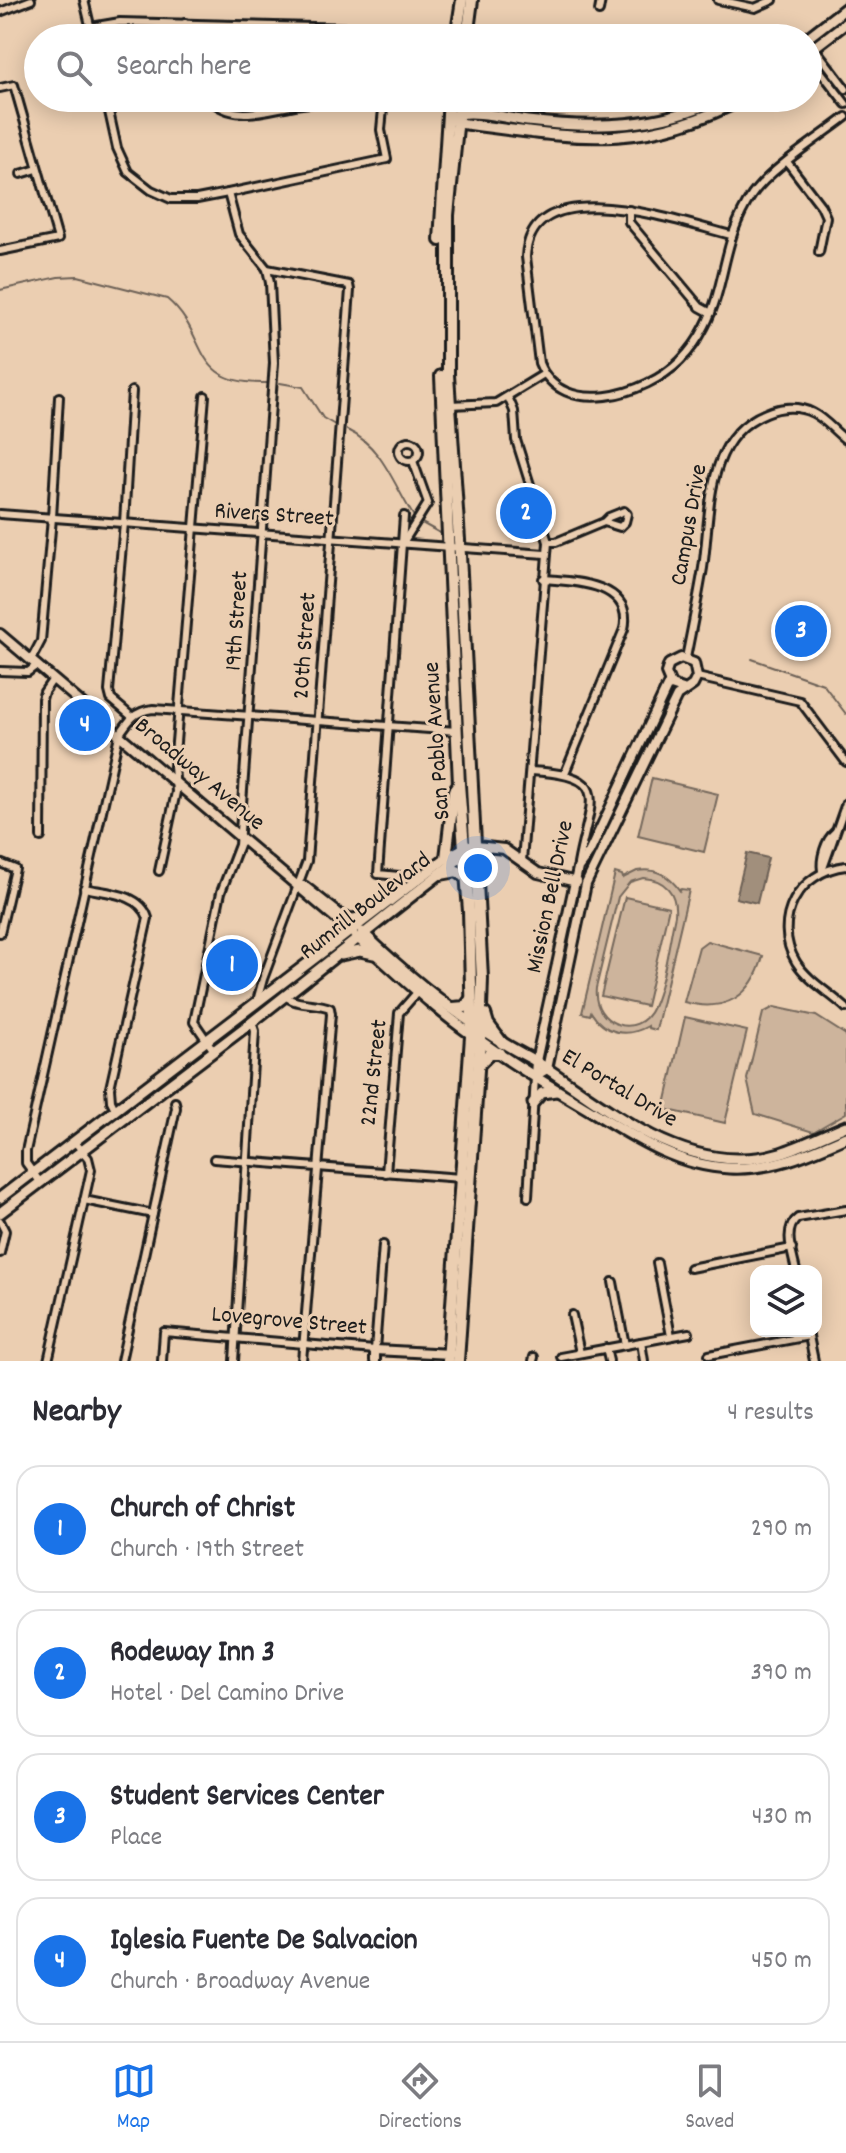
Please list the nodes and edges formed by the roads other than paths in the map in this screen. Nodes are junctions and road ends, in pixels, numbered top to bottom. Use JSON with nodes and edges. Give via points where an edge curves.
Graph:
{"nodes":[{"id":1,"x":31,"y":0,"type":"edge"},
{"id":2,"x":84,"y":0,"type":"edge"},
{"id":3,"x":462,"y":0,"type":"edge"},
{"id":4,"x":472,"y":0,"type":"edge"},
{"id":5,"x":601,"y":0,"type":"edge"},
{"id":6,"x":718,"y":0,"type":"edge"},
{"id":7,"x":773,"y":0,"type":"edge"},
{"id":8,"x":846,"y":8,"type":"edge"},
{"id":9,"x":599,"y":11,"type":"dead end"},
{"id":10,"x":0,"y":12,"type":"edge"},
{"id":11,"x":185,"y":23,"type":"joint"},
{"id":12,"x":846,"y":23,"type":"edge"},
{"id":13,"x":90,"y":24,"type":"edge"},
{"id":14,"x":108,"y":24,"type":"edge"},
{"id":15,"x":219,"y":24,"type":"edge"},
{"id":16,"x":458,"y":24,"type":"edge"},
{"id":17,"x":469,"y":24,"type":"edge"},
{"id":18,"x":822,"y":33,"type":"edge"},
{"id":19,"x":822,"y":39,"type":"edge"},
{"id":20,"x":822,"y":62,"type":"edge"},
{"id":21,"x":822,"y":67,"type":"edge"},
{"id":22,"x":0,"y":88,"type":"edge"},
{"id":23,"x":846,"y":89,"type":"edge"},
{"id":24,"x":846,"y":104,"type":"edge"},
{"id":25,"x":110,"y":112,"type":"edge"},
{"id":26,"x":229,"y":112,"type":"edge"},
{"id":27,"x":256,"y":112,"type":"edge"},
{"id":28,"x":383,"y":112,"type":"edge"},
{"id":29,"x":452,"y":112,"type":"edge"},
{"id":30,"x":456,"y":112,"type":"edge"},
{"id":31,"x":682,"y":112,"type":"edge"},
{"id":32,"x":713,"y":112,"type":"edge"},
{"id":33,"x":846,"y":117,"type":"edge"},
{"id":34,"x":454,"y":118,"type":"junction"},
{"id":35,"x":788,"y":163,"type":"junction"},
{"id":36,"x":37,"y":169,"type":"junction"},
{"id":37,"x":21,"y":174,"type":"dead end"},
{"id":38,"x":228,"y":193,"type":"junction"},
{"id":39,"x":629,"y":210,"type":"junction"},
{"id":40,"x":731,"y":235,"type":"junction"},
{"id":41,"x":0,"y":251,"type":"edge"},
{"id":42,"x":819,"y":252,"type":"dead end"},
{"id":43,"x":267,"y":269,"type":"junction"},
{"id":44,"x":711,"y":313,"type":"junction"},
{"id":45,"x":544,"y":374,"type":"junction"},
{"id":46,"x":132,"y":391,"type":"dead end"},
{"id":47,"x":205,"y":396,"type":"dead end"},
{"id":48,"x":59,"y":397,"type":"dead end"},
{"id":49,"x":508,"y":397,"type":"junction"},
{"id":50,"x":449,"y":405,"type":"junction"},
{"id":51,"x":846,"y":440,"type":"edge"},
{"id":52,"x":413,"y":461,"type":"dead end"},
{"id":53,"x":0,"y":514,"type":"edge"},
{"id":54,"x":404,"y":516,"type":"dead end"},
{"id":55,"x":52,"y":518,"type":"junction"},
{"id":56,"x":604,"y":522,"type":"dead end"},
{"id":57,"x":124,"y":523,"type":"junction"},
{"id":58,"x":194,"y":528,"type":"junction"},
{"id":59,"x":262,"y":533,"type":"junction"},
{"id":60,"x":331,"y":539,"type":"junction"},
{"id":61,"x":548,"y":542,"type":"junction"},
{"id":62,"x":402,"y":544,"type":"junction"},
{"id":63,"x":447,"y":547,"type":"junction"},
{"id":64,"x":460,"y":548,"type":"junction"},
{"id":65,"x":545,"y":554,"type":"junction"},
{"id":66,"x":543,"y":579,"type":"junction"},
{"id":67,"x":0,"y":634,"type":"edge"},
{"id":68,"x":686,"y":658,"type":"junction"},
{"id":69,"x":34,"y":663,"type":"junction"},
{"id":70,"x":0,"y":671,"type":"edge"},
{"id":71,"x":697,"y":677,"type":"junction"},
{"id":72,"x":53,"y":679,"type":"junction"},
{"id":73,"x":669,"y":683,"type":"junction"},
{"id":74,"x":683,"y":689,"type":"junction"},
{"id":75,"x":178,"y":710,"type":"junction"},
{"id":76,"x":131,"y":716,"type":"junction"},
{"id":77,"x":248,"y":716,"type":"junction"},
{"id":78,"x":319,"y":722,"type":"junction"},
{"id":79,"x":389,"y":727,"type":"junction"},
{"id":80,"x":463,"y":731,"type":"junction"},
{"id":81,"x":119,"y":735,"type":"junction"},
{"id":82,"x":846,"y":762,"type":"edge"},
{"id":83,"x":530,"y":771,"type":"junction"},
{"id":84,"x":565,"y":773,"type":"junction"},
{"id":85,"x":174,"y":780,"type":"junction"},
{"id":86,"x":459,"y":784,"type":"junction"},
{"id":87,"x":846,"y":803,"type":"edge"},
{"id":88,"x":239,"y":835,"type":"junction"},
{"id":89,"x":41,"y":837,"type":"dead end"},
{"id":90,"x":469,"y":848,"type":"junction"},
{"id":91,"x":446,"y":858,"type":"junction"},
{"id":92,"x":522,"y":861,"type":"junction"},
{"id":93,"x":0,"y":863,"type":"edge"},
{"id":94,"x":846,"y":866,"type":"edge"},
{"id":95,"x":578,"y":868,"type":"junction"},
{"id":96,"x":159,"y":871,"type":"dead end"},
{"id":97,"x":822,"y":871,"type":"junction"},
{"id":98,"x":441,"y":874,"type":"junction"},
{"id":99,"x":420,"y":878,"type":"junction"},
{"id":100,"x":467,"y":878,"type":"junction"},
{"id":101,"x":574,"y":881,"type":"junction"},
{"id":102,"x":586,"y":884,"type":"junction"},
{"id":103,"x":299,"y":886,"type":"junction"},
{"id":104,"x":84,"y":888,"type":"junction"},
{"id":105,"x":375,"y":912,"type":"junction"},
{"id":106,"x":344,"y":918,"type":"junction"},
{"id":107,"x":0,"y":933,"type":"edge"},
{"id":108,"x":357,"y":933,"type":"junction"},
{"id":109,"x":377,"y":955,"type":"junction"},
{"id":110,"x":335,"y":957,"type":"junction"},
{"id":111,"x":421,"y":988,"type":"junction"},
{"id":112,"x":267,"y":994,"type":"junction"},
{"id":113,"x":285,"y":996,"type":"junction"},
{"id":114,"x":476,"y":999,"type":"junction"},
{"id":115,"x":257,"y":1001,"type":"junction"},
{"id":116,"x":453,"y":1008,"type":"junction"},
{"id":117,"x":846,"y":1008,"type":"edge"},
{"id":118,"x":252,"y":1022,"type":"junction"},
{"id":119,"x":476,"y":1032,"type":"junction"},
{"id":120,"x":206,"y":1041,"type":"junction"},
{"id":121,"x":501,"y":1048,"type":"junction"},
{"id":122,"x":214,"y":1051,"type":"junction"},
{"id":123,"x":536,"y":1061,"type":"junction"},
{"id":124,"x":479,"y":1064,"type":"junction"},
{"id":125,"x":547,"y":1069,"type":"junction"},
{"id":126,"x":535,"y":1076,"type":"junction"},
{"id":127,"x":560,"y":1092,"type":"junction"},
{"id":128,"x":175,"y":1102,"type":"dead end"},
{"id":129,"x":533,"y":1103,"type":"junction"},
{"id":130,"x":115,"y":1109,"type":"junction"},
{"id":131,"x":846,"y":1126,"type":"edge"},
{"id":132,"x":464,"y":1133,"type":"junction"},
{"id":133,"x":846,"y":1137,"type":"edge"},
{"id":134,"x":74,"y":1141,"type":"junction"},
{"id":135,"x":82,"y":1151,"type":"junction"},
{"id":136,"x":214,"y":1159,"type":"dead end"},
{"id":137,"x":247,"y":1162,"type":"junction"},
{"id":138,"x":320,"y":1167,"type":"junction"},
{"id":139,"x":472,"y":1168,"type":"junction"},
{"id":140,"x":33,"y":1173,"type":"junction"},
{"id":141,"x":386,"y":1173,"type":"junction"},
{"id":142,"x":461,"y":1178,"type":"junction"},
{"id":143,"x":40,"y":1182,"type":"junction"},
{"id":144,"x":528,"y":1197,"type":"dead end"},
{"id":145,"x":0,"y":1198,"type":"edge"},
{"id":146,"x":84,"y":1200,"type":"junction"},
{"id":147,"x":469,"y":1207,"type":"junction"},
{"id":148,"x":846,"y":1210,"type":"edge"},
{"id":149,"x":0,"y":1213,"type":"edge"},
{"id":150,"x":153,"y":1214,"type":"junction"},
{"id":151,"x":0,"y":1221,"type":"edge"},
{"id":152,"x":383,"y":1245,"type":"dead end"},
{"id":153,"x":792,"y":1248,"type":"junction"},
{"id":154,"x":0,"y":1253,"type":"edge"},
{"id":155,"x":657,"y":1263,"type":"dead end"},
{"id":156,"x":795,"y":1265,"type":"edge"},
{"id":157,"x":690,"y":1268,"type":"dead end"},
{"id":158,"x":613,"y":1282,"type":"dead end"},
{"id":159,"x":572,"y":1315,"type":"dead end"},
{"id":160,"x":689,"y":1333,"type":"dead end"},
{"id":161,"x":671,"y":1336,"type":"junction"},
{"id":162,"x":790,"y":1337,"type":"edge"},
{"id":163,"x":809,"y":1337,"type":"edge"},
{"id":164,"x":236,"y":1338,"type":"junction"},
{"id":165,"x":641,"y":1342,"type":"junction"},
{"id":166,"x":304,"y":1343,"type":"junction"},
{"id":167,"x":625,"y":1345,"type":"junction"},
{"id":168,"x":603,"y":1349,"type":"junction"},
{"id":169,"x":375,"y":1350,"type":"junction"},
{"id":170,"x":709,"y":1355,"type":"dead end"},
{"id":171,"x":575,"y":1356,"type":"edge"},
{"id":172,"x":561,"y":1357,"type":"dead end"},
{"id":173,"x":453,"y":1358,"type":"edge"},
{"id":174,"x":48,"y":1361,"type":"edge"},
{"id":175,"x":121,"y":1361,"type":"edge"},
{"id":176,"x":162,"y":1361,"type":"edge"},
{"id":177,"x":234,"y":1361,"type":"edge"},
{"id":178,"x":302,"y":1361,"type":"edge"},
{"id":179,"x":375,"y":1361,"type":"edge"},
{"id":180,"x":602,"y":1361,"type":"edge"},
{"id":181,"x":609,"y":1361,"type":"edge"},
{"id":182,"x":644,"y":1361,"type":"edge"},
{"id":183,"x":813,"y":1361,"type":"edge"}],
"edges":[{"from":1,"to":10,"type":"street"},
{"from":2,"to":13,"type":"street"},
{"from":3,"to":16,"type":"main road"},
{"from":4,"to":17,"type":"main road"},
{"from":5,"to":9,"type":"street"},
{"from":6,"to":7,"type":"street","via":[[755,8]]},
{"from":8,"to":18,"type":"main road"},
{"from":11,"to":14,"type":"street"},
{"from":11,"to":15,"type":"street"},
{"from":12,"to":19,"type":"main road"},
{"from":20,"to":23,"type":"street"},
{"from":21,"to":24,"type":"street"},
{"from":22,"to":36,"type":"street","via":[[14,85]]},
{"from":25,"to":38,"type":"street","via":[[123,162],[140,184],[184,200]]},
{"from":26,"to":27,"type":"street"},
{"from":28,"to":38,"type":"street","via":[[387,159]]},
{"from":29,"to":34,"type":"main road","name":"San Pablo Avenue"},
{"from":30,"to":34,"type":"main road","name":"San Pablo Avenue"},
{"from":31,"to":34,"type":"main road","via":[[619,126]]},
{"from":32,"to":34,"type":"main road","via":[[684,125],[625,137],[568,136]]},
{"from":33,"to":35,"type":"street"},
{"from":34,"to":50,"type":"main road","name":"San Pablo Avenue","via":[[448,228]]},
{"from":34,"to":63,"type":"main road","name":"San Pablo Avenue","via":[[440,241]]},
{"from":35,"to":40,"type":"street","via":[[759,186]]},
{"from":35,"to":42,"type":"street","via":[[826,217]]},
{"from":36,"to":37,"type":"street"},
{"from":36,"to":41,"type":"street","via":[[58,239]]},
{"from":38,"to":43,"type":"street","via":[[239,234]]},
{"from":39,"to":40,"type":"street"},
{"from":39,"to":44,"type":"street","via":[[629,222],[700,307]]},
{"from":39,"to":45,"type":"street","via":[[565,209],[545,219],[529,239],[526,264]]},
{"from":40,"to":44,"type":"street"},
{"from":43,"to":59,"type":"street","name":"19th Street","via":[[274,363]]},
{"from":43,"to":60,"type":"street","name":"20th Street","via":[[349,285]]},
{"from":44,"to":45,"type":"street","via":[[679,362],[637,387],[575,396]]},
{"from":45,"to":49,"type":"street"},
{"from":46,"to":57,"type":"street"},
{"from":47,"to":58,"type":"street"},
{"from":48,"to":55,"type":"street"},
{"from":49,"to":50,"type":"street","via":[[496,403]]},
{"from":49,"to":61,"type":"street"},
{"from":50,"to":64,"type":"main road","name":"San Pablo Avenue"},
{"from":51,"to":68,"type":"street","name":"Campus Drive","via":[[814,413],[782,407],[746,423],[735,435],[712,486]]},
{"from":52,"to":62,"type":"street","via":[[428,503]]},
{"from":53,"to":55,"type":"street","name":"Rivers Street"},
{"from":54,"to":62,"type":"street"},
{"from":55,"to":57,"type":"street","name":"Rivers Street"},
{"from":55,"to":69,"type":"street","via":[[41,641]]},
{"from":56,"to":61,"type":"street"},
{"from":57,"to":58,"type":"street","name":"Rivers Street"},
{"from":57,"to":76,"type":"street","via":[[109,691]]},
{"from":58,"to":59,"type":"street","name":"Rivers Street"},
{"from":58,"to":75,"type":"street"},
{"from":59,"to":60,"type":"street","name":"Rivers Street"},
{"from":59,"to":77,"type":"street","name":"19th Street"},
{"from":60,"to":62,"type":"street","name":"Rivers Street"},
{"from":60,"to":78,"type":"street","name":"20th Street"},
{"from":61,"to":65,"type":"street"},
{"from":62,"to":63,"type":"street","name":"Rivers Street"},
{"from":62,"to":79,"type":"street"},
{"from":63,"to":64,"type":"street","name":"Rivers Street"},
{"from":63,"to":80,"type":"main road","name":"San Pablo Avenue"},
{"from":64,"to":65,"type":"street","name":"Rivers Street"},
{"from":64,"to":80,"type":"main road","name":"San Pablo Avenue"},
{"from":65,"to":66,"type":"street"},
{"from":66,"to":83,"type":"street"},
{"from":66,"to":84,"type":"street","via":[[602,588],[618,600],[626,618]]},
{"from":67,"to":69,"type":"street","name":"Broadway Avenue"},
{"from":68,"to":71,"type":"street","via":[[696,667]]},
{"from":68,"to":73,"type":"street","via":[[669,664]]},
{"from":69,"to":70,"type":"street","via":[[31,671]]},
{"from":69,"to":72,"type":"street","name":"Broadway Avenue"},
{"from":71,"to":74,"type":"street"},
{"from":71,"to":82,"type":"street","via":[[800,701]]},
{"from":72,"to":81,"type":"street","name":"Broadway Avenue"},
{"from":72,"to":89,"type":"street","via":[[42,699]]},
{"from":73,"to":74,"type":"street"},
{"from":73,"to":95,"type":"street"},
{"from":74,"to":102,"type":"street"},
{"from":75,"to":76,"type":"street","via":[[142,710]]},
{"from":75,"to":77,"type":"street"},
{"from":75,"to":85,"type":"street"},
{"from":76,"to":81,"type":"street"},
{"from":77,"to":78,"type":"street"},
{"from":77,"to":88,"type":"street","name":"19th Street"},
{"from":78,"to":79,"type":"street"},
{"from":78,"to":103,"type":"street","name":"20th Street","via":[[307,861]]},
{"from":79,"to":80,"type":"street"},
{"from":79,"to":99,"type":"street","via":[[378,874]]},
{"from":80,"to":86,"type":"main road","name":"San Pablo Avenue"},
{"from":80,"to":90,"type":"main road","name":"San Pablo Avenue"},
{"from":81,"to":85,"type":"street","name":"Broadway Avenue"},
{"from":81,"to":104,"type":"street"},
{"from":83,"to":84,"type":"street"},
{"from":83,"to":92,"type":"street"},
{"from":84,"to":95,"type":"street","name":"Mission Bell Drive","via":[[581,780],[591,797]]},
{"from":85,"to":88,"type":"street","name":"Broadway Avenue"},
{"from":85,"to":96,"type":"street"},
{"from":86,"to":90,"type":"main road","name":"San Pablo Avenue"},
{"from":86,"to":91,"type":"main road"},
{"from":87,"to":97,"type":"street"},
{"from":88,"to":103,"type":"street","name":"Broadway Avenue"},
{"from":88,"to":120,"type":"street","name":"19th Street","via":[[194,1016]]},
{"from":90,"to":91,"type":"main road","name":"Rumrill Boulevard"},
{"from":90,"to":92,"type":"street","via":[[504,849]]},
{"from":90,"to":98,"type":"main road","name":"Rumrill Boulevard"},
{"from":90,"to":100,"type":"main road","name":"San Pablo Avenue"},
{"from":90,"to":114,"type":"main road","name":"San Pablo Avenue"},
{"from":91,"to":99,"type":"main road","name":"Rumrill Boulevard"},
{"from":92,"to":101,"type":"street","via":[[546,877]]},
{"from":93,"to":107,"type":"street","via":[[15,869]]},
{"from":94,"to":97,"type":"street"},
{"from":95,"to":101,"type":"street","name":"Mission Bell Drive"},
{"from":97,"to":117,"type":"street","via":[[793,901],[787,928],[794,958]]},
{"from":98,"to":100,"type":"main road","via":[[457,871]]},
{"from":98,"to":108,"type":"main road","name":"Rumrill Boulevard"},
{"from":99,"to":105,"type":"main road","name":"Rumrill Boulevard"},
{"from":100,"to":114,"type":"main road","name":"San Pablo Avenue"},
{"from":101,"to":102,"type":"street"},
{"from":101,"to":123,"type":"street","name":"Mission Bell Drive"},
{"from":102,"to":125,"type":"street","name":"Mission Bell Drive"},
{"from":103,"to":106,"type":"street","name":"Broadway Avenue"},
{"from":103,"to":108,"type":"street","name":"Broadway Avenue"},
{"from":103,"to":115,"type":"street","name":"20th Street"},
{"from":104,"to":130,"type":"street","via":[[136,900],[148,918],[110,1088]]},
{"from":104,"to":140,"type":"street","via":[[26,1151]]},
{"from":105,"to":106,"type":"main road"},
{"from":105,"to":108,"type":"main road","name":"Rumrill Boulevard"},
{"from":106,"to":108,"type":"street","name":"Broadway Avenue"},
{"from":108,"to":109,"type":"main road","name":"Broadway Avenue"},
{"from":108,"to":110,"type":"main road","name":"Rumrill Boulevard"},
{"from":108,"to":111,"type":"main road","name":"Broadway Avenue"},
{"from":108,"to":112,"type":"main road","name":"Rumrill Boulevard"},
{"from":109,"to":110,"type":"main road","via":[[360,951]]},
{"from":109,"to":111,"type":"main road","name":"Broadway Avenue"},
{"from":110,"to":113,"type":"main road","name":"Rumrill Boulevard"},
{"from":111,"to":116,"type":"main road","name":"Broadway Avenue"},
{"from":111,"to":119,"type":"main road","name":"Broadway Avenue"},
{"from":111,"to":141,"type":"street","name":"22nd Street","via":[[399,1013]]},
{"from":112,"to":115,"type":"main road","name":"Rumrill Boulevard"},
{"from":112,"to":118,"type":"main road","via":[[251,1014]]},
{"from":113,"to":118,"type":"main road","name":"Rumrill Boulevard"},
{"from":113,"to":138,"type":"street","via":[[330,1008]]},
{"from":114,"to":116,"type":"main road"},
{"from":114,"to":119,"type":"main road","name":"San Pablo Avenue"},
{"from":114,"to":121,"type":"main road"},
{"from":115,"to":120,"type":"main road","name":"Rumrill Boulevard"},
{"from":116,"to":119,"type":"main road","name":"Broadway Avenue"},
{"from":118,"to":122,"type":"main road","name":"Rumrill Boulevard"},
{"from":118,"to":137,"type":"street"},
{"from":119,"to":121,"type":"main road","name":"El Portal Drive"},
{"from":119,"to":124,"type":"main road","name":"San Pablo Avenue"},
{"from":119,"to":132,"type":"main road","name":"San Pablo Avenue"},
{"from":120,"to":122,"type":"street","name":"19th Street"},
{"from":120,"to":130,"type":"main road","name":"Rumrill Boulevard"},
{"from":121,"to":123,"type":"main road","name":"El Portal Drive"},
{"from":121,"to":124,"type":"main road"},
{"from":121,"to":126,"type":"main road","name":"El Portal Drive"},
{"from":122,"to":135,"type":"main road","name":"Rumrill Boulevard"},
{"from":123,"to":125,"type":"main road","name":"El Portal Drive"},
{"from":123,"to":126,"type":"street","name":"Mission Bell Drive"},
{"from":124,"to":139,"type":"main road","name":"San Pablo Avenue"},
{"from":125,"to":126,"type":"street"},
{"from":125,"to":131,"type":"main road","name":"El Portal Drive","via":[[655,1137],[707,1156],[776,1155]]},
{"from":126,"to":127,"type":"main road","name":"El Portal Drive"},
{"from":126,"to":129,"type":"street","name":"Mission Bell Drive"},
{"from":127,"to":129,"type":"main road","via":[[542,1093]]},
{"from":127,"to":133,"type":"main road","name":"El Portal Drive","via":[[657,1149],[703,1165],[774,1165]]},
{"from":128,"to":150,"type":"street"},
{"from":129,"to":144,"type":"street","name":"Mission Bell Drive"},
{"from":130,"to":134,"type":"main road","name":"Rumrill Boulevard"},
{"from":132,"to":139,"type":"main road"},
{"from":132,"to":142,"type":"main road","name":"San Pablo Avenue"},
{"from":134,"to":135,"type":"street"},
{"from":134,"to":140,"type":"main road","name":"Rumrill Boulevard"},
{"from":135,"to":143,"type":"main road","name":"Rumrill Boulevard"},
{"from":135,"to":146,"type":"street","via":[[91,1170]]},
{"from":136,"to":137,"type":"street"},
{"from":137,"to":138,"type":"street"},
{"from":137,"to":164,"type":"street"},
{"from":138,"to":141,"type":"street"},
{"from":138,"to":166,"type":"street"},
{"from":139,"to":147,"type":"main road","name":"San Pablo Avenue"},
{"from":140,"to":143,"type":"street"},
{"from":140,"to":145,"type":"main road","name":"Rumrill Boulevard"},
{"from":141,"to":142,"type":"street"},
{"from":142,"to":147,"type":"main road"},
{"from":142,"to":173,"type":"main road","name":"San Pablo Avenue"},
{"from":143,"to":149,"type":"main road","name":"Rumrill Boulevard"},
{"from":146,"to":150,"type":"street"},
{"from":146,"to":174,"type":"street"},
{"from":147,"to":173,"type":"main road","name":"San Pablo Avenue"},
{"from":148,"to":153,"type":"street","via":[[798,1218],[789,1231]]},
{"from":150,"to":175,"type":"street"},
{"from":151,"to":154,"type":"street","via":[[5,1231]]},
{"from":152,"to":169,"type":"street"},
{"from":153,"to":156,"type":"street"},
{"from":153,"to":157,"type":"street"},
{"from":155,"to":161,"type":"street"},
{"from":158,"to":167,"type":"street"},
{"from":159,"to":171,"type":"street"},
{"from":160,"to":161,"type":"street"},
{"from":161,"to":165,"type":"street"},
{"from":162,"to":170,"type":"street"},
{"from":163,"to":183,"type":"street"},
{"from":164,"to":166,"type":"street","name":"Lovegrove Street"},
{"from":164,"to":176,"type":"street","name":"Lovegrove Street","via":[[164,1332]]},
{"from":164,"to":177,"type":"street"},
{"from":165,"to":167,"type":"street"},
{"from":165,"to":182,"type":"street"},
{"from":166,"to":169,"type":"street","name":"Lovegrove Street"},
{"from":166,"to":178,"type":"street"},
{"from":167,"to":168,"type":"street"},
{"from":168,"to":171,"type":"street"},
{"from":168,"to":180,"type":"street"},
{"from":168,"to":181,"type":"street"},
{"from":169,"to":173,"type":"street","name":"Lovegrove Street"},
{"from":169,"to":179,"type":"street"},
{"from":171,"to":172,"type":"street"}]}
